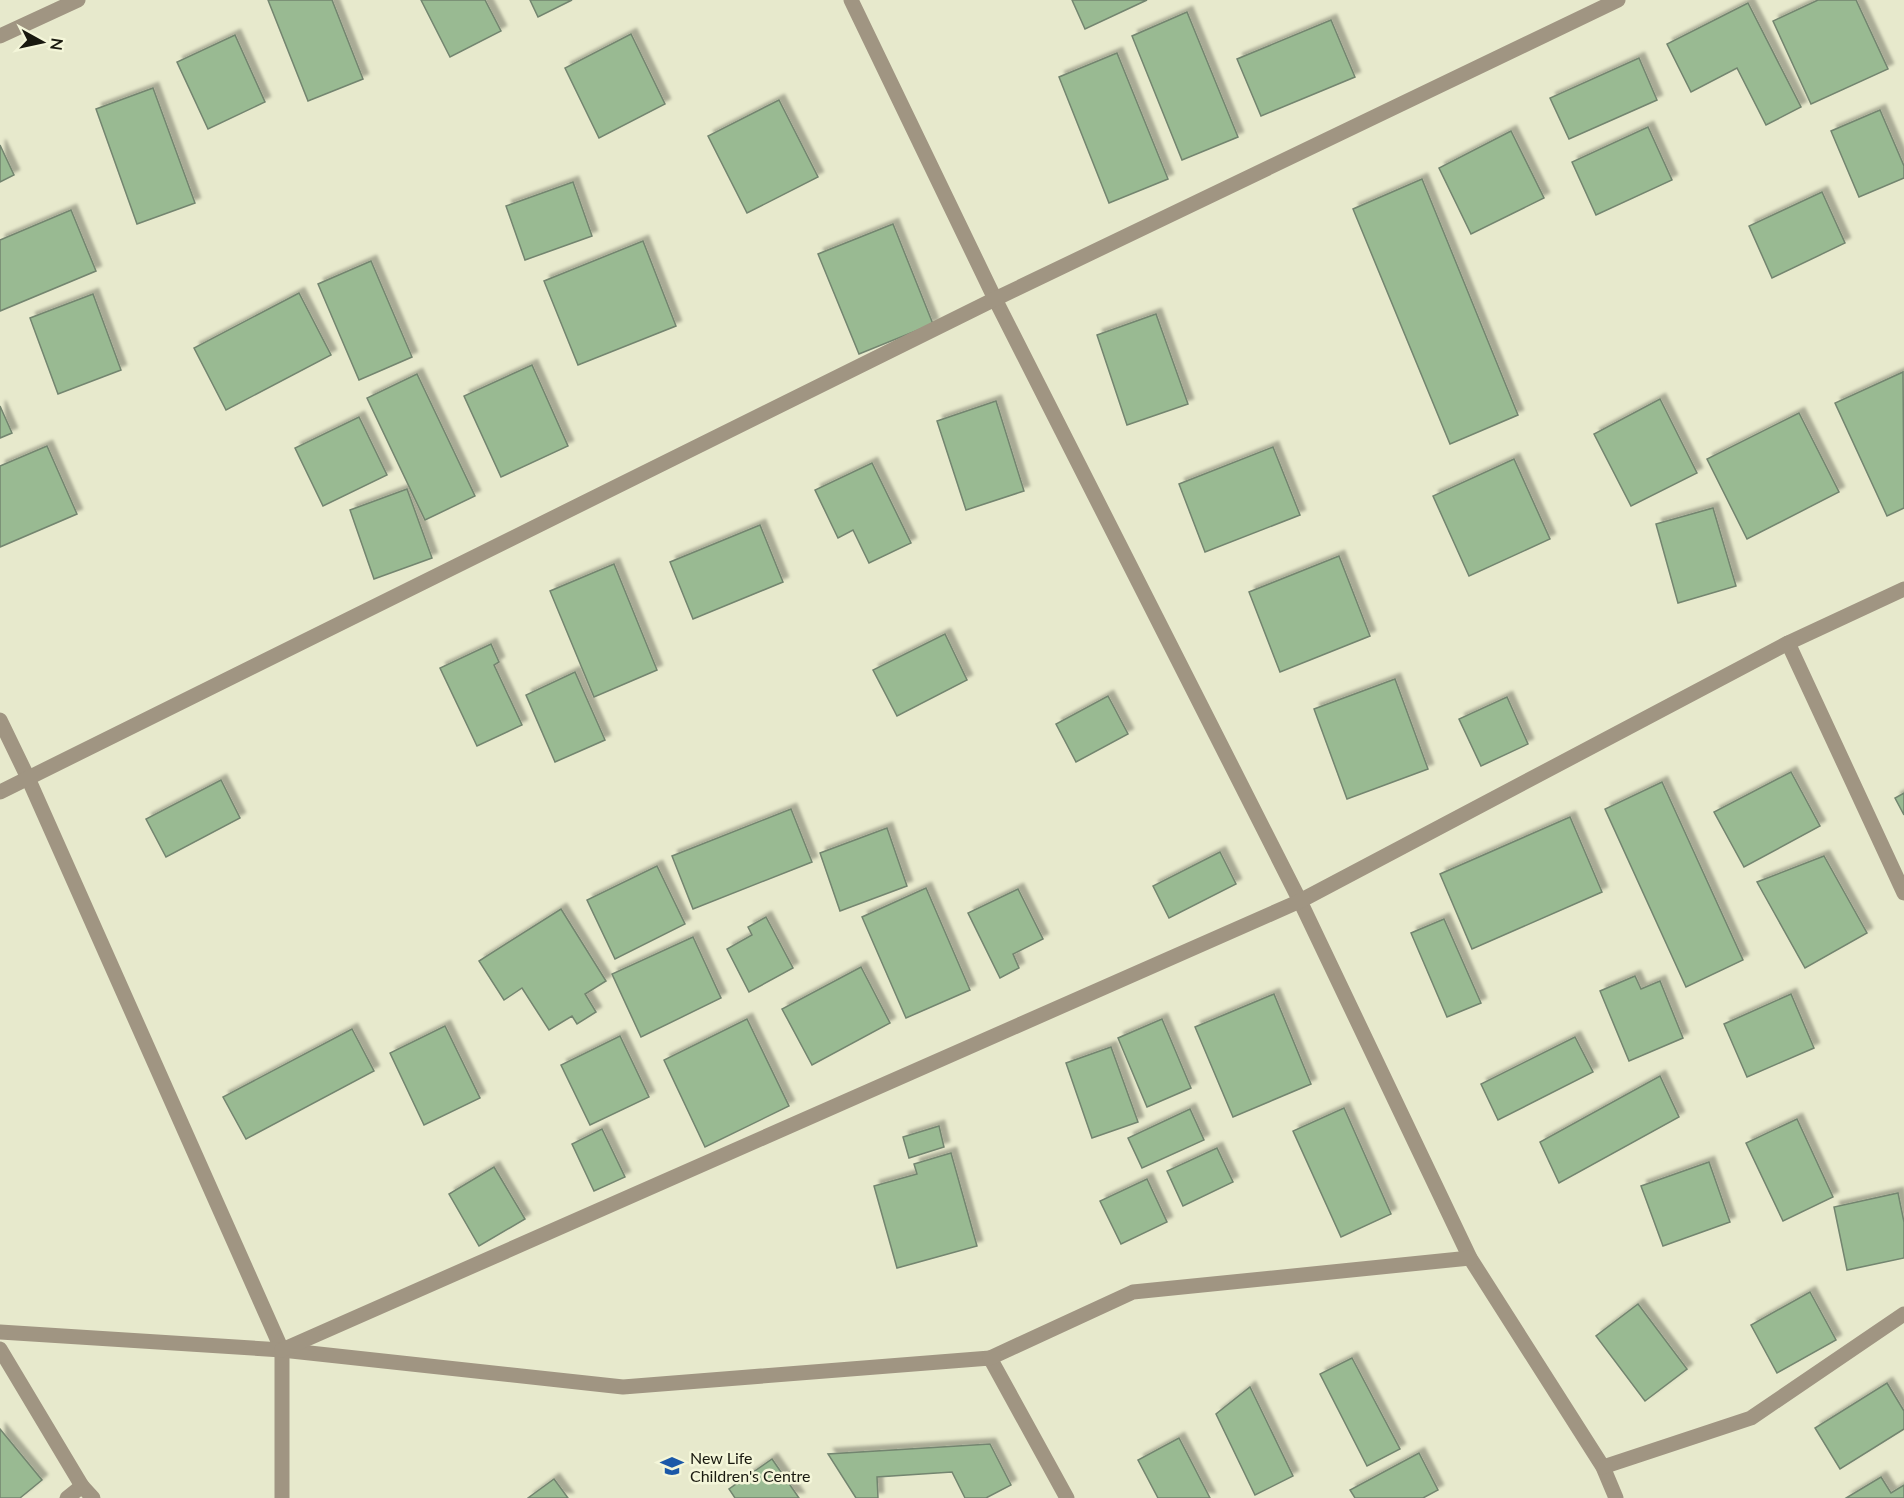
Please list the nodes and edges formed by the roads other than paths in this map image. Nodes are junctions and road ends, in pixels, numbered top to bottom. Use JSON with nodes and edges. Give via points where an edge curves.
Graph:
{"nodes":[{"id":1,"x":78,"y":0,"type":"edge"},
{"id":2,"x":851,"y":0,"type":"edge"},
{"id":3,"x":1618,"y":0,"type":"edge"},
{"id":4,"x":0,"y":36,"type":"edge"},
{"id":5,"x":995,"y":299,"type":"junction"},
{"id":6,"x":1904,"y":589,"type":"edge"},
{"id":7,"x":1788,"y":643,"type":"junction"},
{"id":8,"x":0,"y":720,"type":"edge"},
{"id":9,"x":28,"y":778,"type":"junction"},
{"id":10,"x":0,"y":792,"type":"edge"},
{"id":11,"x":1904,"y":893,"type":"edge"},
{"id":12,"x":1300,"y":900,"type":"junction"},
{"id":13,"x":1470,"y":1258,"type":"junction"},
{"id":14,"x":1904,"y":1314,"type":"edge"},
{"id":15,"x":0,"y":1332,"type":"edge"},
{"id":16,"x":0,"y":1349,"type":"edge"},
{"id":17,"x":282,"y":1350,"type":"junction"},
{"id":18,"x":990,"y":1358,"type":"junction"},
{"id":19,"x":1603,"y":1467,"type":"junction"},
{"id":20,"x":82,"y":1486,"type":"junction"},
{"id":21,"x":67,"y":1498,"type":"edge"},
{"id":22,"x":93,"y":1498,"type":"edge"},
{"id":23,"x":282,"y":1498,"type":"edge"},
{"id":24,"x":1067,"y":1498,"type":"edge"},
{"id":25,"x":1616,"y":1498,"type":"edge"}],
"edges":[{"from":1,"to":4,"type":"street"},
{"from":2,"to":5,"type":"street"},
{"from":3,"to":5,"type":"street"},
{"from":5,"to":9,"type":"street"},
{"from":5,"to":12,"type":"street"},
{"from":6,"to":7,"type":"street"},
{"from":7,"to":11,"type":"street"},
{"from":7,"to":12,"type":"street"},
{"from":8,"to":9,"type":"street"},
{"from":9,"to":10,"type":"street"},
{"from":9,"to":17,"type":"street"},
{"from":12,"to":13,"type":"street"},
{"from":12,"to":17,"type":"street"},
{"from":13,"to":18,"type":"street","via":[[1133,1292]]},
{"from":13,"to":19,"type":"street"},
{"from":14,"to":19,"type":"street","via":[[1751,1418]]},
{"from":15,"to":17,"type":"street"},
{"from":16,"to":20,"type":"street"},
{"from":17,"to":18,"type":"street","via":[[623,1387]]},
{"from":17,"to":23,"type":"street"},
{"from":18,"to":24,"type":"street"},
{"from":19,"to":25,"type":"street"},
{"from":20,"to":21,"type":"street"},
{"from":20,"to":22,"type":"street"}]}
